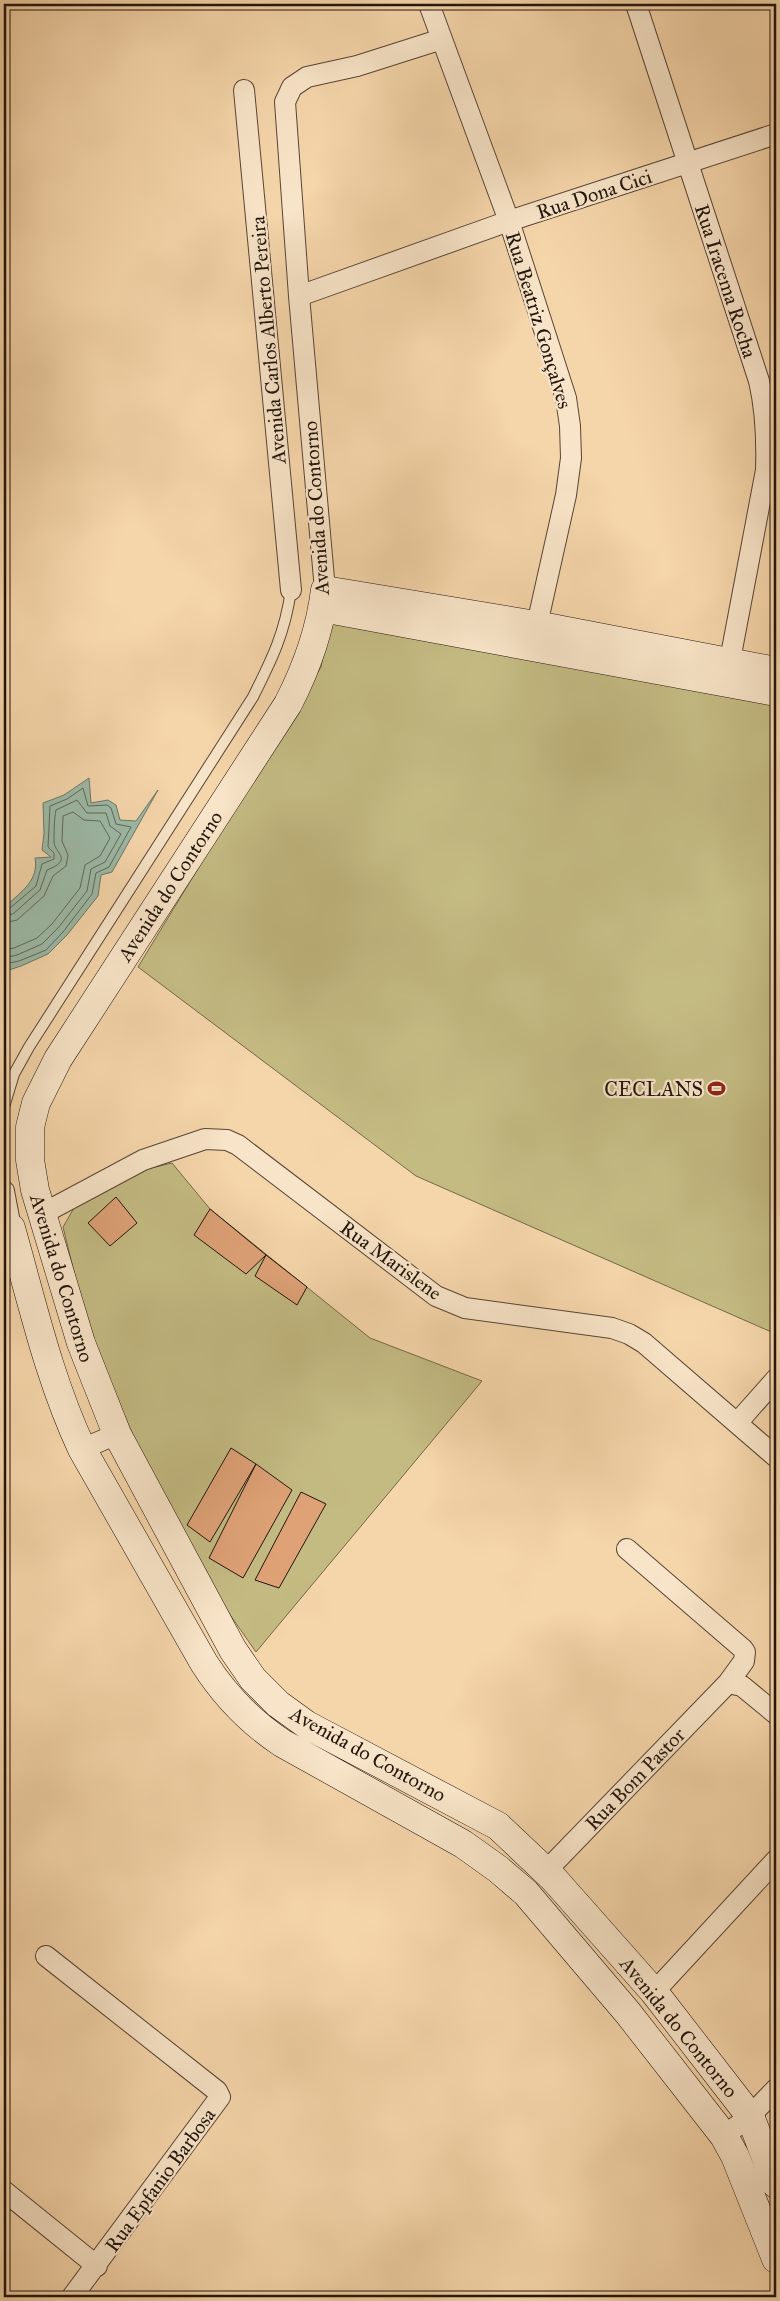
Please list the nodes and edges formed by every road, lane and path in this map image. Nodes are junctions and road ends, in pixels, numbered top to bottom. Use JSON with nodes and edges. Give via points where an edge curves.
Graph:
{"nodes":[{"id":1,"x":429,"y":4,"type":"edge"},
{"id":2,"x":636,"y":4,"type":"edge"},
{"id":3,"x":442,"y":39,"type":"junction"},
{"id":4,"x":244,"y":90,"type":"dead end"},
{"id":5,"x":776,"y":134,"type":"edge"},
{"id":6,"x":686,"y":163,"type":"junction"},
{"id":7,"x":509,"y":221,"type":"junction"},
{"id":8,"x":299,"y":296,"type":"junction"},
{"id":9,"x":291,"y":590,"type":"joint"},
{"id":10,"x":323,"y":599,"type":"junction"},
{"id":11,"x":534,"y":636,"type":"junction"},
{"id":12,"x":776,"y":671,"type":"edge"},
{"id":13,"x":728,"y":672,"type":"junction"},
{"id":14,"x":776,"y":692,"type":"edge"},
{"id":15,"x":4,"y":1106,"type":"edge"},
{"id":16,"x":4,"y":1192,"type":"edge"},
{"id":17,"x":42,"y":1214,"type":"junction"},
{"id":18,"x":8,"y":1229,"type":"edge"},
{"id":19,"x":776,"y":1380,"type":"edge"},
{"id":20,"x":737,"y":1423,"type":"junction"},
{"id":21,"x":117,"y":1434,"type":"junction"},
{"id":22,"x":82,"y":1449,"type":"junction"},
{"id":23,"x":776,"y":1457,"type":"edge"},
{"id":24,"x":627,"y":1549,"type":"dead end"},
{"id":25,"x":726,"y":1685,"type":"junction"},
{"id":26,"x":776,"y":1714,"type":"edge"},
{"id":27,"x":776,"y":1860,"type":"edge"},
{"id":28,"x":546,"y":1871,"type":"junction"},
{"id":29,"x":46,"y":1956,"type":"dead end"},
{"id":30,"x":654,"y":1992,"type":"junction"},
{"id":31,"x":776,"y":2089,"type":"edge"},
{"id":32,"x":750,"y":2116,"type":"junction"},
{"id":33,"x":724,"y":2136,"type":"junction"},
{"id":34,"x":776,"y":2184,"type":"edge"},
{"id":35,"x":4,"y":2191,"type":"edge"},
{"id":36,"x":776,"y":2259,"type":"edge"},
{"id":37,"x":97,"y":2266,"type":"junction"},
{"id":38,"x":72,"y":2297,"type":"edge"}],
"edges":[{"from":1,"to":3,"type":"street","name":"Rua Beatriz Gonçalves"},
{"from":2,"to":6,"type":"street","name":"Rua Iracema Rocha"},
{"from":3,"to":7,"type":"street","name":"Rua Beatriz Gonçalves"},
{"from":3,"to":8,"type":"street","name":"Avenida do Contorno","via":[[357,66],[307,77],[298,81],[288,93],[285,102]]},
{"from":4,"to":9,"type":"street","name":"Avenida Carlos Alberto Pereira"},
{"from":5,"to":6,"type":"street","name":"Rua Dona Cici"},
{"from":6,"to":7,"type":"street","name":"Rua Dona Cici"},
{"from":6,"to":13,"type":"street","name":"Rua Iracema Rocha","via":[[765,406],[766,470]]},
{"from":7,"to":8,"type":"street","name":"Rua Dona Cici"},
{"from":7,"to":11,"type":"street","name":"Rua Beatriz Gonçalves","via":[[566,398],[570,426],[571,458],[566,495]]},
{"from":8,"to":10,"type":"street","name":"Avenida do Contorno"},
{"from":9,"to":15,"type":"lane","via":[[286,622],[253,697],[29,1047],[14,1074]]},
{"from":10,"to":11,"type":"street"},
{"from":10,"to":17,"type":"street","name":"Avenida do Contorno","via":[[305,672],[288,704],[48,1078],[36,1103],[30,1127],[30,1160]]},
{"from":11,"to":13,"type":"street"},
{"from":12,"to":13,"type":"street"},
{"from":13,"to":14,"type":"street"},
{"from":16,"to":18,"type":"street"},
{"from":17,"to":18,"type":"street","name":"Rua Marislene"},
{"from":17,"to":20,"type":"street","name":"Rua Marislene","via":[[143,1160],[205,1139],[227,1140],[238,1145],[436,1296],[465,1308],[612,1328],[630,1334],[644,1342]]},
{"from":17,"to":21,"type":"street","name":"Avenida do Contorno","via":[[81,1343]]},
{"from":18,"to":22,"type":"street","via":[[56,1386]]},
{"from":19,"to":20,"type":"street"},
{"from":20,"to":23,"type":"street","name":"Rua Marislene"},
{"from":21,"to":22,"type":"street"},
{"from":21,"to":28,"type":"street","name":"Avenida do Contorno","via":[[233,1650],[253,1679],[278,1704],[307,1724],[498,1826]]},
{"from":22,"to":33,"type":"street","via":[[204,1663],[237,1708],[282,1743],[432,1826],[498,1869],[526,1893],[575,1949]]},
{"from":24,"to":25,"type":"street","name":"Rua Bom Pastor","via":[[746,1652],[744,1661]]},
{"from":25,"to":26,"type":"street","via":[[742,1686]]},
{"from":25,"to":28,"type":"street","name":"Rua Bom Pastor"},
{"from":27,"to":30,"type":"street"},
{"from":28,"to":30,"type":"street","name":"Avenida do Contorno"},
{"from":29,"to":37,"type":"street","name":"Rua Epfanio Barbosa","via":[[219,2094],[218,2101]]},
{"from":30,"to":32,"type":"street","name":"Avenida do Contorno"},
{"from":31,"to":32,"type":"street"},
{"from":32,"to":33,"type":"street"},
{"from":32,"to":34,"type":"street","name":"Avenida do Contorno"},
{"from":33,"to":36,"type":"street"},
{"from":35,"to":37,"type":"street"},
{"from":37,"to":38,"type":"street","name":"Rua Epfanio Barbosa"}]}
